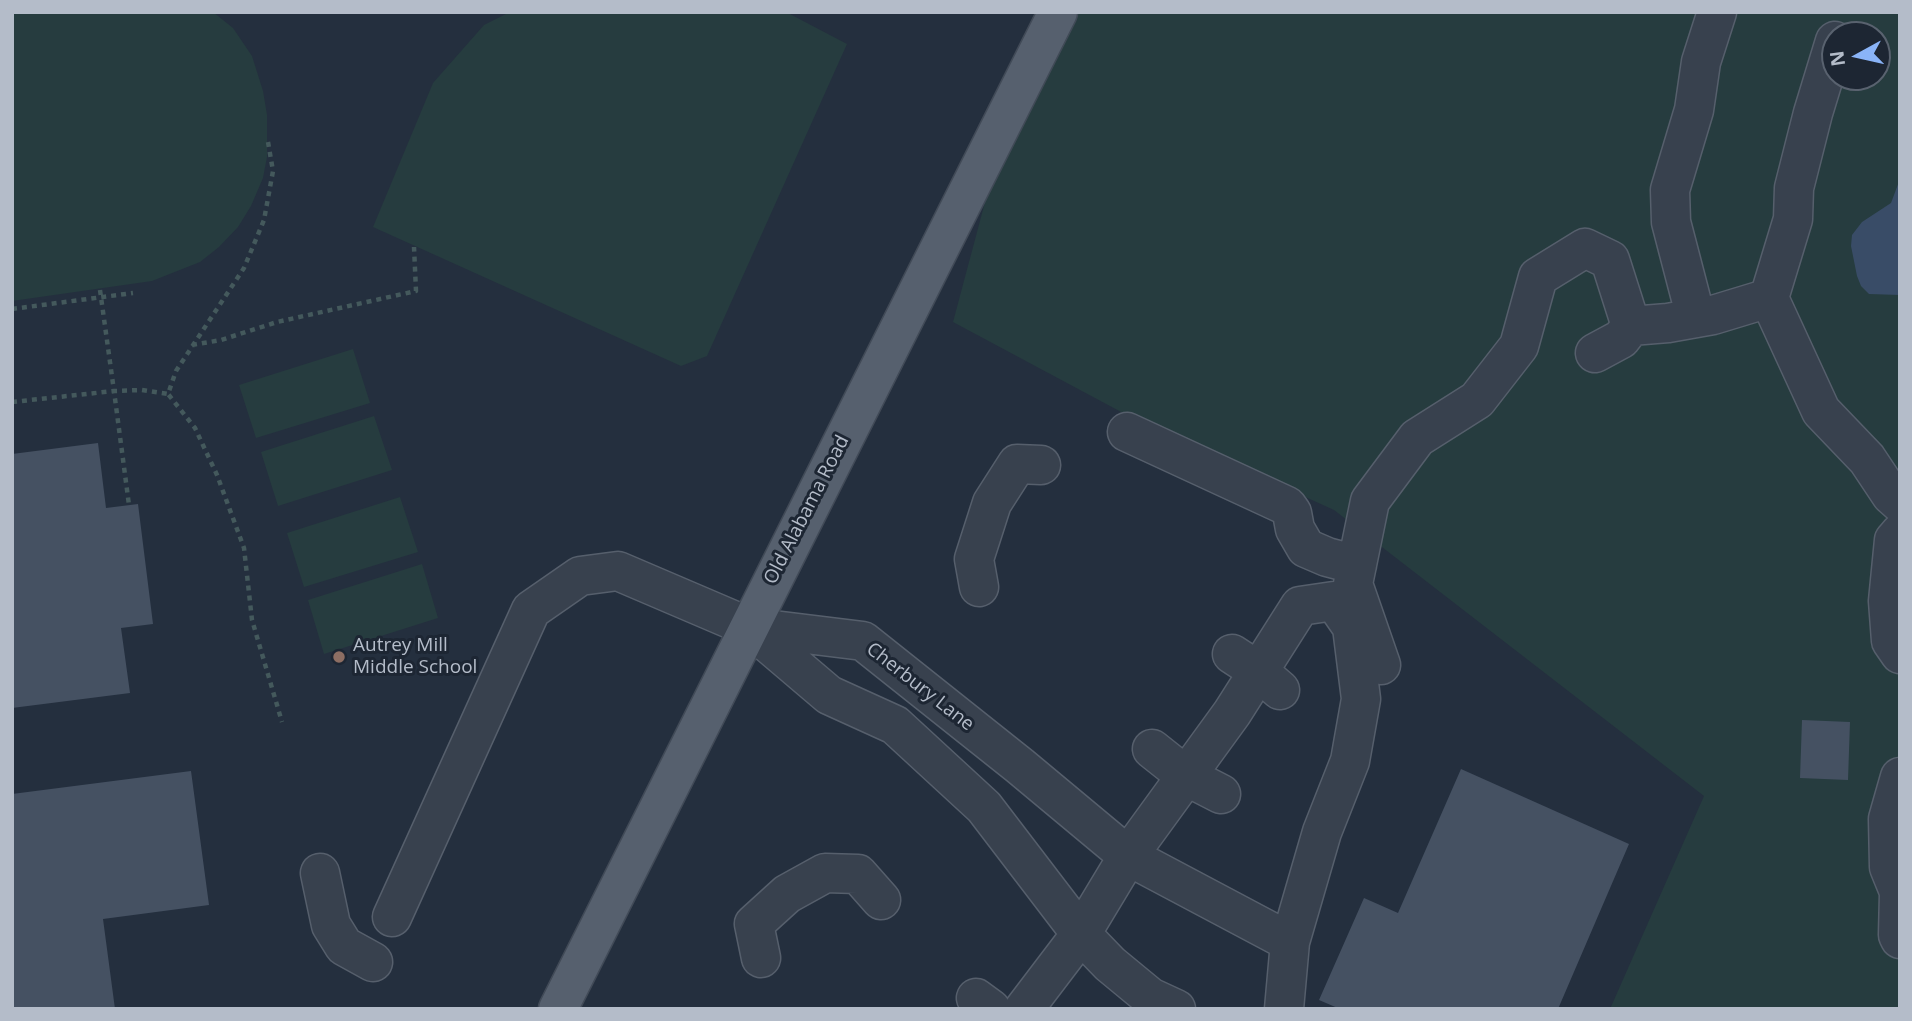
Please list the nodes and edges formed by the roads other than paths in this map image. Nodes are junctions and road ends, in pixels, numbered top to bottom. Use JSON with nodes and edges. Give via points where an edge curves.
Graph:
{"nodes":[{"id":1,"x":1058,"y":12,"type":"edge"},
{"id":2,"x":1717,"y":12,"type":"edge"},
{"id":3,"x":1821,"y":89,"type":"edge"},
{"id":4,"x":1769,"y":298,"type":"junction"},
{"id":5,"x":1696,"y":318,"type":"junction"},
{"id":6,"x":1631,"y":326,"type":"junction"},
{"id":7,"x":1595,"y":354,"type":"dead end"},
{"id":8,"x":1127,"y":432,"type":"dead end"},
{"id":9,"x":1041,"y":465,"type":"dead end"},
{"id":10,"x":1900,"y":503,"type":"edge"},
{"id":11,"x":1900,"y":533,"type":"edge"},
{"id":12,"x":1357,"y":565,"type":"junction"},
{"id":13,"x":979,"y":587,"type":"dead end"},
{"id":14,"x":749,"y":626,"type":"junction"},
{"id":15,"x":1900,"y":654,"type":"edge"},
{"id":16,"x":1381,"y":665,"type":"dead end"},
{"id":17,"x":1152,"y":749,"type":"dead end"},
{"id":18,"x":1020,"y":766,"type":"junction"},
{"id":19,"x":1186,"y":776,"type":"junction"},
{"id":20,"x":1900,"y":777,"type":"edge"},
{"id":21,"x":1221,"y":794,"type":"dead end"},
{"id":22,"x":984,"y":807,"type":"junction"},
{"id":23,"x":1128,"y":856,"type":"junction"},
{"id":24,"x":320,"y":873,"type":"dead end"},
{"id":25,"x":1900,"y":894,"type":"edge"},
{"id":26,"x":881,"y":900,"type":"dead end"},
{"id":27,"x":392,"y":917,"type":"dead end"},
{"id":28,"x":1081,"y":934,"type":"junction"},
{"id":29,"x":1900,"y":939,"type":"edge"},
{"id":30,"x":1290,"y":943,"type":"junction"},
{"id":31,"x":761,"y":958,"type":"dead end"},
{"id":32,"x":373,"y":962,"type":"dead end"},
{"id":33,"x":558,"y":1009,"type":"edge"},
{"id":34,"x":1024,"y":1009,"type":"edge"},
{"id":35,"x":1176,"y":1009,"type":"edge"},
{"id":36,"x":1284,"y":1009,"type":"edge"}],
"edges":[{"from":1,"to":14,"type":"main road","name":"Old Alabama Road"},
{"from":2,"to":5,"type":"street","via":[[1670,190],[1671,222]]},
{"from":3,"to":4,"type":"street","via":[[1794,188],[1793,219]]},
{"from":4,"to":5,"type":"street"},
{"from":4,"to":10,"type":"street","via":[[1821,411],[1867,459]]},
{"from":5,"to":6,"type":"street"},
{"from":6,"to":7,"type":"street","via":[[1620,339]]},
{"from":6,"to":12,"type":"street","via":[[1610,260],[1585,248],[1538,277],[1519,346],[1477,400],[1417,438],[1370,501]]},
{"from":8,"to":12,"type":"street","via":[[1287,506],[1306,548]]},
{"from":9,"to":13,"type":"street","via":[[1017,464],[992,503],[974,559]]},
{"from":11,"to":15,"type":"street","via":[[1894,540],[1888,601],[1891,641]]},
{"from":12,"to":16,"type":"street","via":[[1353,584]]},
{"from":14,"to":18,"type":"street","name":"Cherbury Lane","via":[[863,641]]},
{"from":14,"to":22,"type":"street","via":[[829,695],[895,725]]},
{"from":14,"to":27,"type":"street","via":[[618,571],[580,576],[531,610]]},
{"from":14,"to":33,"type":"main road","name":"Old Alabama Road"},
{"from":17,"to":19,"type":"street"},
{"from":18,"to":22,"type":"street"},
{"from":18,"to":23,"type":"street","name":"Cherbury Lane"},
{"from":19,"to":21,"type":"street"},
{"from":19,"to":23,"type":"street"},
{"from":19,"to":30,"type":"street","via":[[1300,606],[1334,601],[1352,627],[1361,699],[1343,714],[1350,761],[1309,832]]},
{"from":20,"to":25,"type":"street","via":[[1888,819],[1889,867]]},
{"from":22,"to":28,"type":"street"},
{"from":23,"to":28,"type":"street"},
{"from":23,"to":30,"type":"street","name":"Cherbury Lane"},
{"from":24,"to":32,"type":"street","via":[[331,925],[344,947]]},
{"from":25,"to":29,"type":"street"},
{"from":26,"to":31,"type":"street","via":[[858,874],[825,873],[787,894],[754,924]]},
{"from":28,"to":34,"type":"street"},
{"from":28,"to":35,"type":"street","via":[[1150,997]]},
{"from":30,"to":36,"type":"street"}]}
